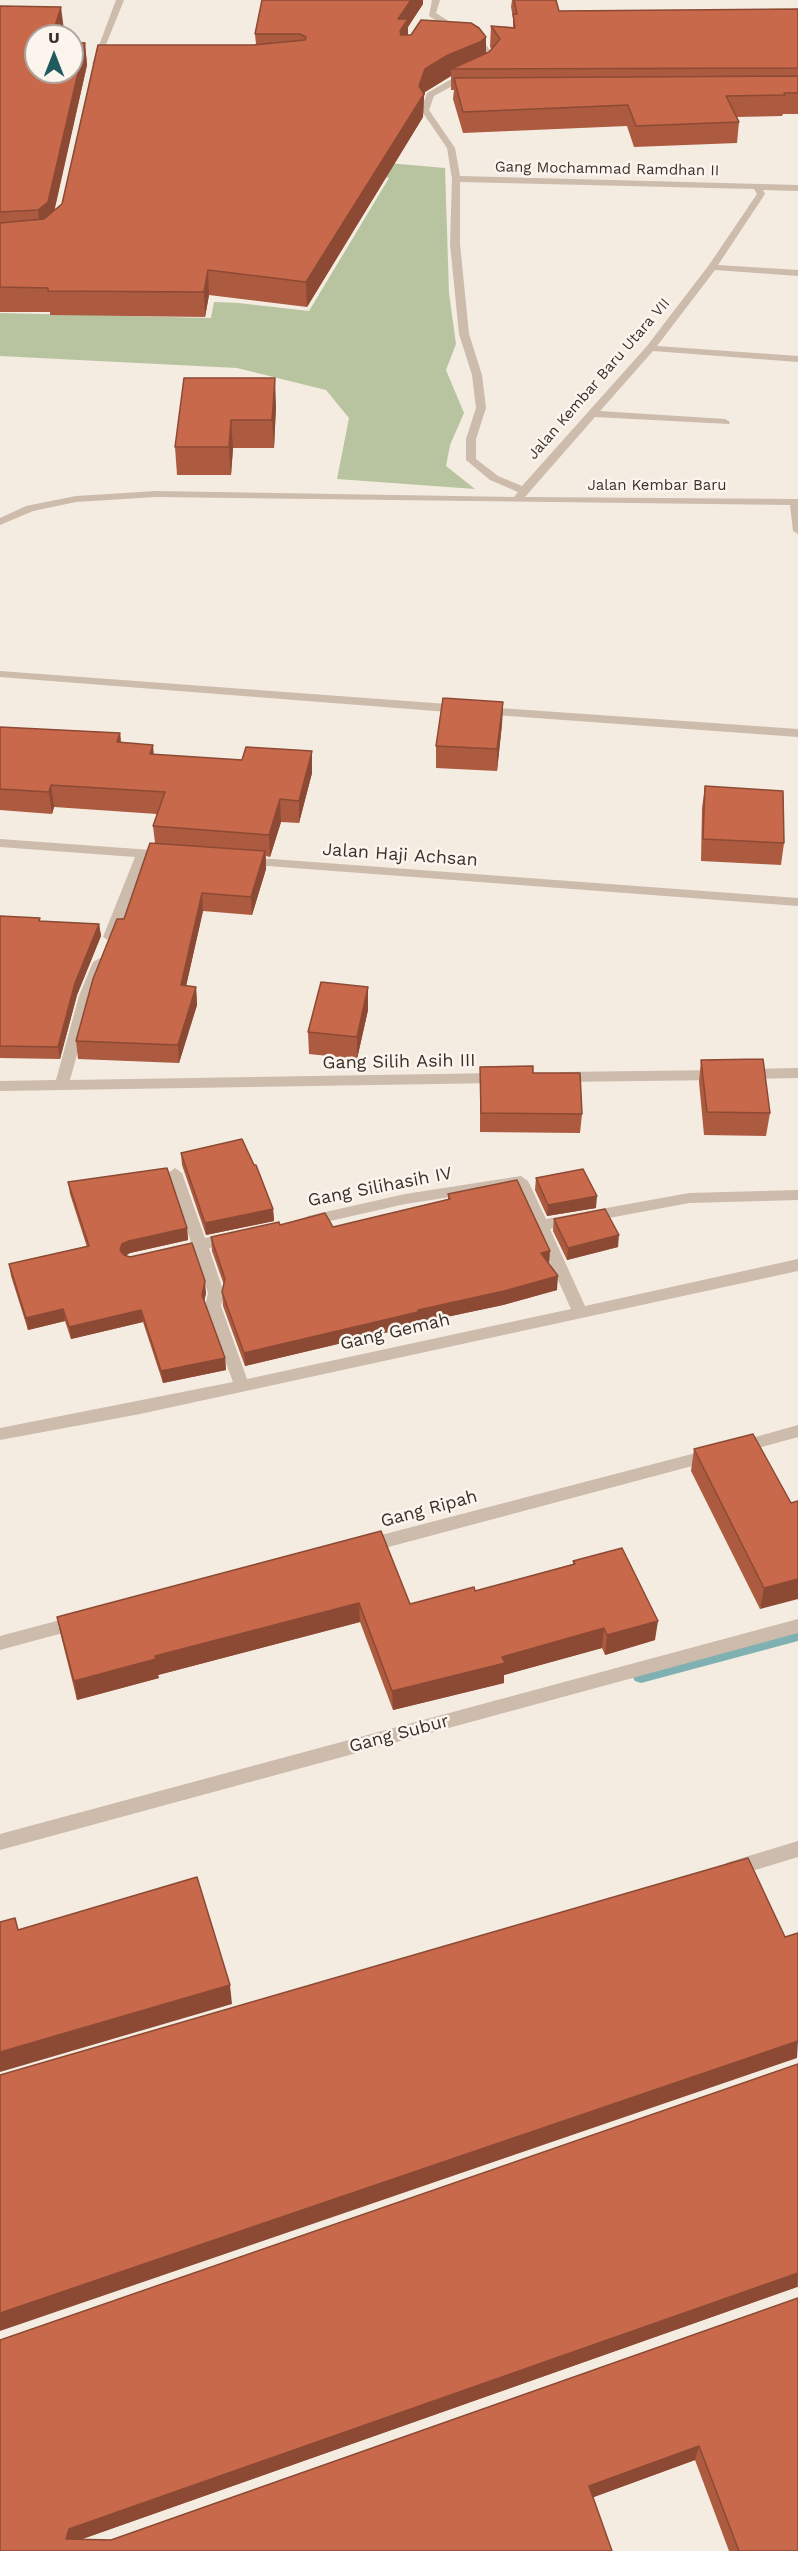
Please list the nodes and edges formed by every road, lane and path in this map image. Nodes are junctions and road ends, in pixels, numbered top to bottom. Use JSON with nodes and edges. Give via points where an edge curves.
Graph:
{"nodes":[{"id":1,"x":120,"y":0,"type":"edge"},
{"id":2,"x":436,"y":0,"type":"edge"},
{"id":3,"x":94,"y":64,"type":"junction"},
{"id":4,"x":106,"y":64,"type":"edge"},
{"id":5,"x":92,"y":76,"type":"edge"},
{"id":6,"x":429,"y":95,"type":"junction"},
{"id":7,"x":453,"y":95,"type":"edge"},
{"id":8,"x":456,"y":178,"type":"junction"},
{"id":9,"x":757,"y":188,"type":"junction"},
{"id":10,"x":798,"y":188,"type":"edge"},
{"id":11,"x":712,"y":267,"type":"junction"},
{"id":12,"x":798,"y":273,"type":"edge"},
{"id":13,"x":650,"y":348,"type":"junction"},
{"id":14,"x":798,"y":359,"type":"edge"},
{"id":15,"x":591,"y":414,"type":"junction"},
{"id":16,"x":725,"y":422,"type":"dead end"},
{"id":17,"x":524,"y":491,"type":"junction"},
{"id":18,"x":516,"y":500,"type":"junction"},
{"id":19,"x":796,"y":502,"type":"edge"},
{"id":20,"x":0,"y":522,"type":"edge"},
{"id":21,"x":798,"y":531,"type":"edge"},
{"id":22,"x":0,"y":674,"type":"edge"},
{"id":23,"x":798,"y":733,"type":"edge"},
{"id":24,"x":0,"y":843,"type":"edge"},
{"id":25,"x":142,"y":854,"type":"junction"},
{"id":26,"x":178,"y":856,"type":"edge"},
{"id":27,"x":237,"y":860,"type":"edge"},
{"id":28,"x":798,"y":902,"type":"edge"},
{"id":29,"x":798,"y":1073,"type":"edge"},
{"id":30,"x":509,"y":1078,"type":"edge"},
{"id":31,"x":545,"y":1078,"type":"edge"},
{"id":32,"x":62,"y":1085,"type":"junction"},
{"id":33,"x":0,"y":1086,"type":"edge"},
{"id":34,"x":175,"y":1173,"type":"dead end"},
{"id":35,"x":798,"y":1196,"type":"edge"},
{"id":36,"x":291,"y":1225,"type":"edge"},
{"id":37,"x":541,"y":1225,"type":"junction"},
{"id":38,"x":246,"y":1235,"type":"edge"},
{"id":39,"x":200,"y":1245,"type":"junction"},
{"id":40,"x":177,"y":1250,"type":"edge"},
{"id":41,"x":798,"y":1265,"type":"edge"},
{"id":42,"x":580,"y":1311,"type":"junction"},
{"id":43,"x":242,"y":1386,"type":"junction"},
{"id":44,"x":798,"y":1431,"type":"edge"},
{"id":45,"x":0,"y":1434,"type":"edge"},
{"id":46,"x":347,"y":1551,"type":"edge"},
{"id":47,"x":93,"y":1619,"type":"edge"},
{"id":48,"x":798,"y":1626,"type":"edge"},
{"id":49,"x":0,"y":1643,"type":"edge"},
{"id":50,"x":0,"y":1842,"type":"edge"},
{"id":51,"x":798,"y":1849,"type":"edge"},
{"id":52,"x":718,"y":1873,"type":"edge"}],
"edges":[{"from":1,"to":3,"type":"street"},
{"from":2,"to":6,"type":"street","via":[[430,17],[483,47],[494,60],[484,69]]},
{"from":3,"to":4,"type":"street"},
{"from":3,"to":5,"type":"street"},
{"from":6,"to":7,"type":"street"},
{"from":6,"to":8,"type":"street","via":[[425,110],[451,148]]},
{"from":8,"to":9,"type":"street","name":"Gang Mochammad Ramdhan II"},
{"from":8,"to":17,"type":"street","via":[[455,244],[464,334],[477,375],[481,408],[471,439],[471,460],[494,478]]},
{"from":9,"to":10,"type":"street","name":"Gang Mochammad Ramdhan II"},
{"from":9,"to":11,"type":"street","name":"Jalan Kembar Baru Utara VII","via":[[761,194]]},
{"from":11,"to":12,"type":"street"},
{"from":11,"to":13,"type":"street","name":"Jalan Kembar Baru Utara VII"},
{"from":13,"to":14,"type":"street"},
{"from":13,"to":15,"type":"street","name":"Jalan Kembar Baru Utara VII"},
{"from":15,"to":16,"type":"street"},
{"from":15,"to":17,"type":"street","name":"Jalan Kembar Baru Utara VII"},
{"from":17,"to":18,"type":"street","name":"Jalan Kembar Baru Utara VII"},
{"from":18,"to":19,"type":"street","name":"Jalan Kembar Baru"},
{"from":18,"to":20,"type":"street","name":"Jalan Kembar Baru","via":[[156,494],[76,499],[30,508]]},
{"from":19,"to":21,"type":"street"},
{"from":22,"to":23,"type":"street"},
{"from":24,"to":25,"type":"street"},
{"from":25,"to":26,"type":"street"},
{"from":25,"to":32,"type":"street","via":[[86,996]]},
{"from":27,"to":28,"type":"street","name":"Jalan Haji Achsan"},
{"from":29,"to":31,"type":"street"},
{"from":30,"to":32,"type":"street","name":"Gang Silih Asih III"},
{"from":32,"to":33,"type":"street","name":"Gang Silih Asih III"},
{"from":34,"to":39,"type":"street"},
{"from":35,"to":37,"type":"street","via":[[689,1198]]},
{"from":36,"to":37,"type":"street","name":"Gang Silihasih IV","via":[[405,1199],[521,1181]]},
{"from":37,"to":42,"type":"street","name":"Gang Silihasih IV"},
{"from":38,"to":39,"type":"street"},
{"from":39,"to":40,"type":"street"},
{"from":39,"to":43,"type":"street","via":[[216,1293],[213,1306]]},
{"from":41,"to":42,"type":"street","name":"Gang Gemah"},
{"from":42,"to":43,"type":"street","name":"Gang Gemah"},
{"from":43,"to":45,"type":"street","name":"Gang Gemah"},
{"from":44,"to":46,"type":"street","name":"Gang Ripah"},
{"from":47,"to":49,"type":"street"},
{"from":48,"to":50,"type":"street","name":"Gang Subur"},
{"from":51,"to":52,"type":"street"}]}
